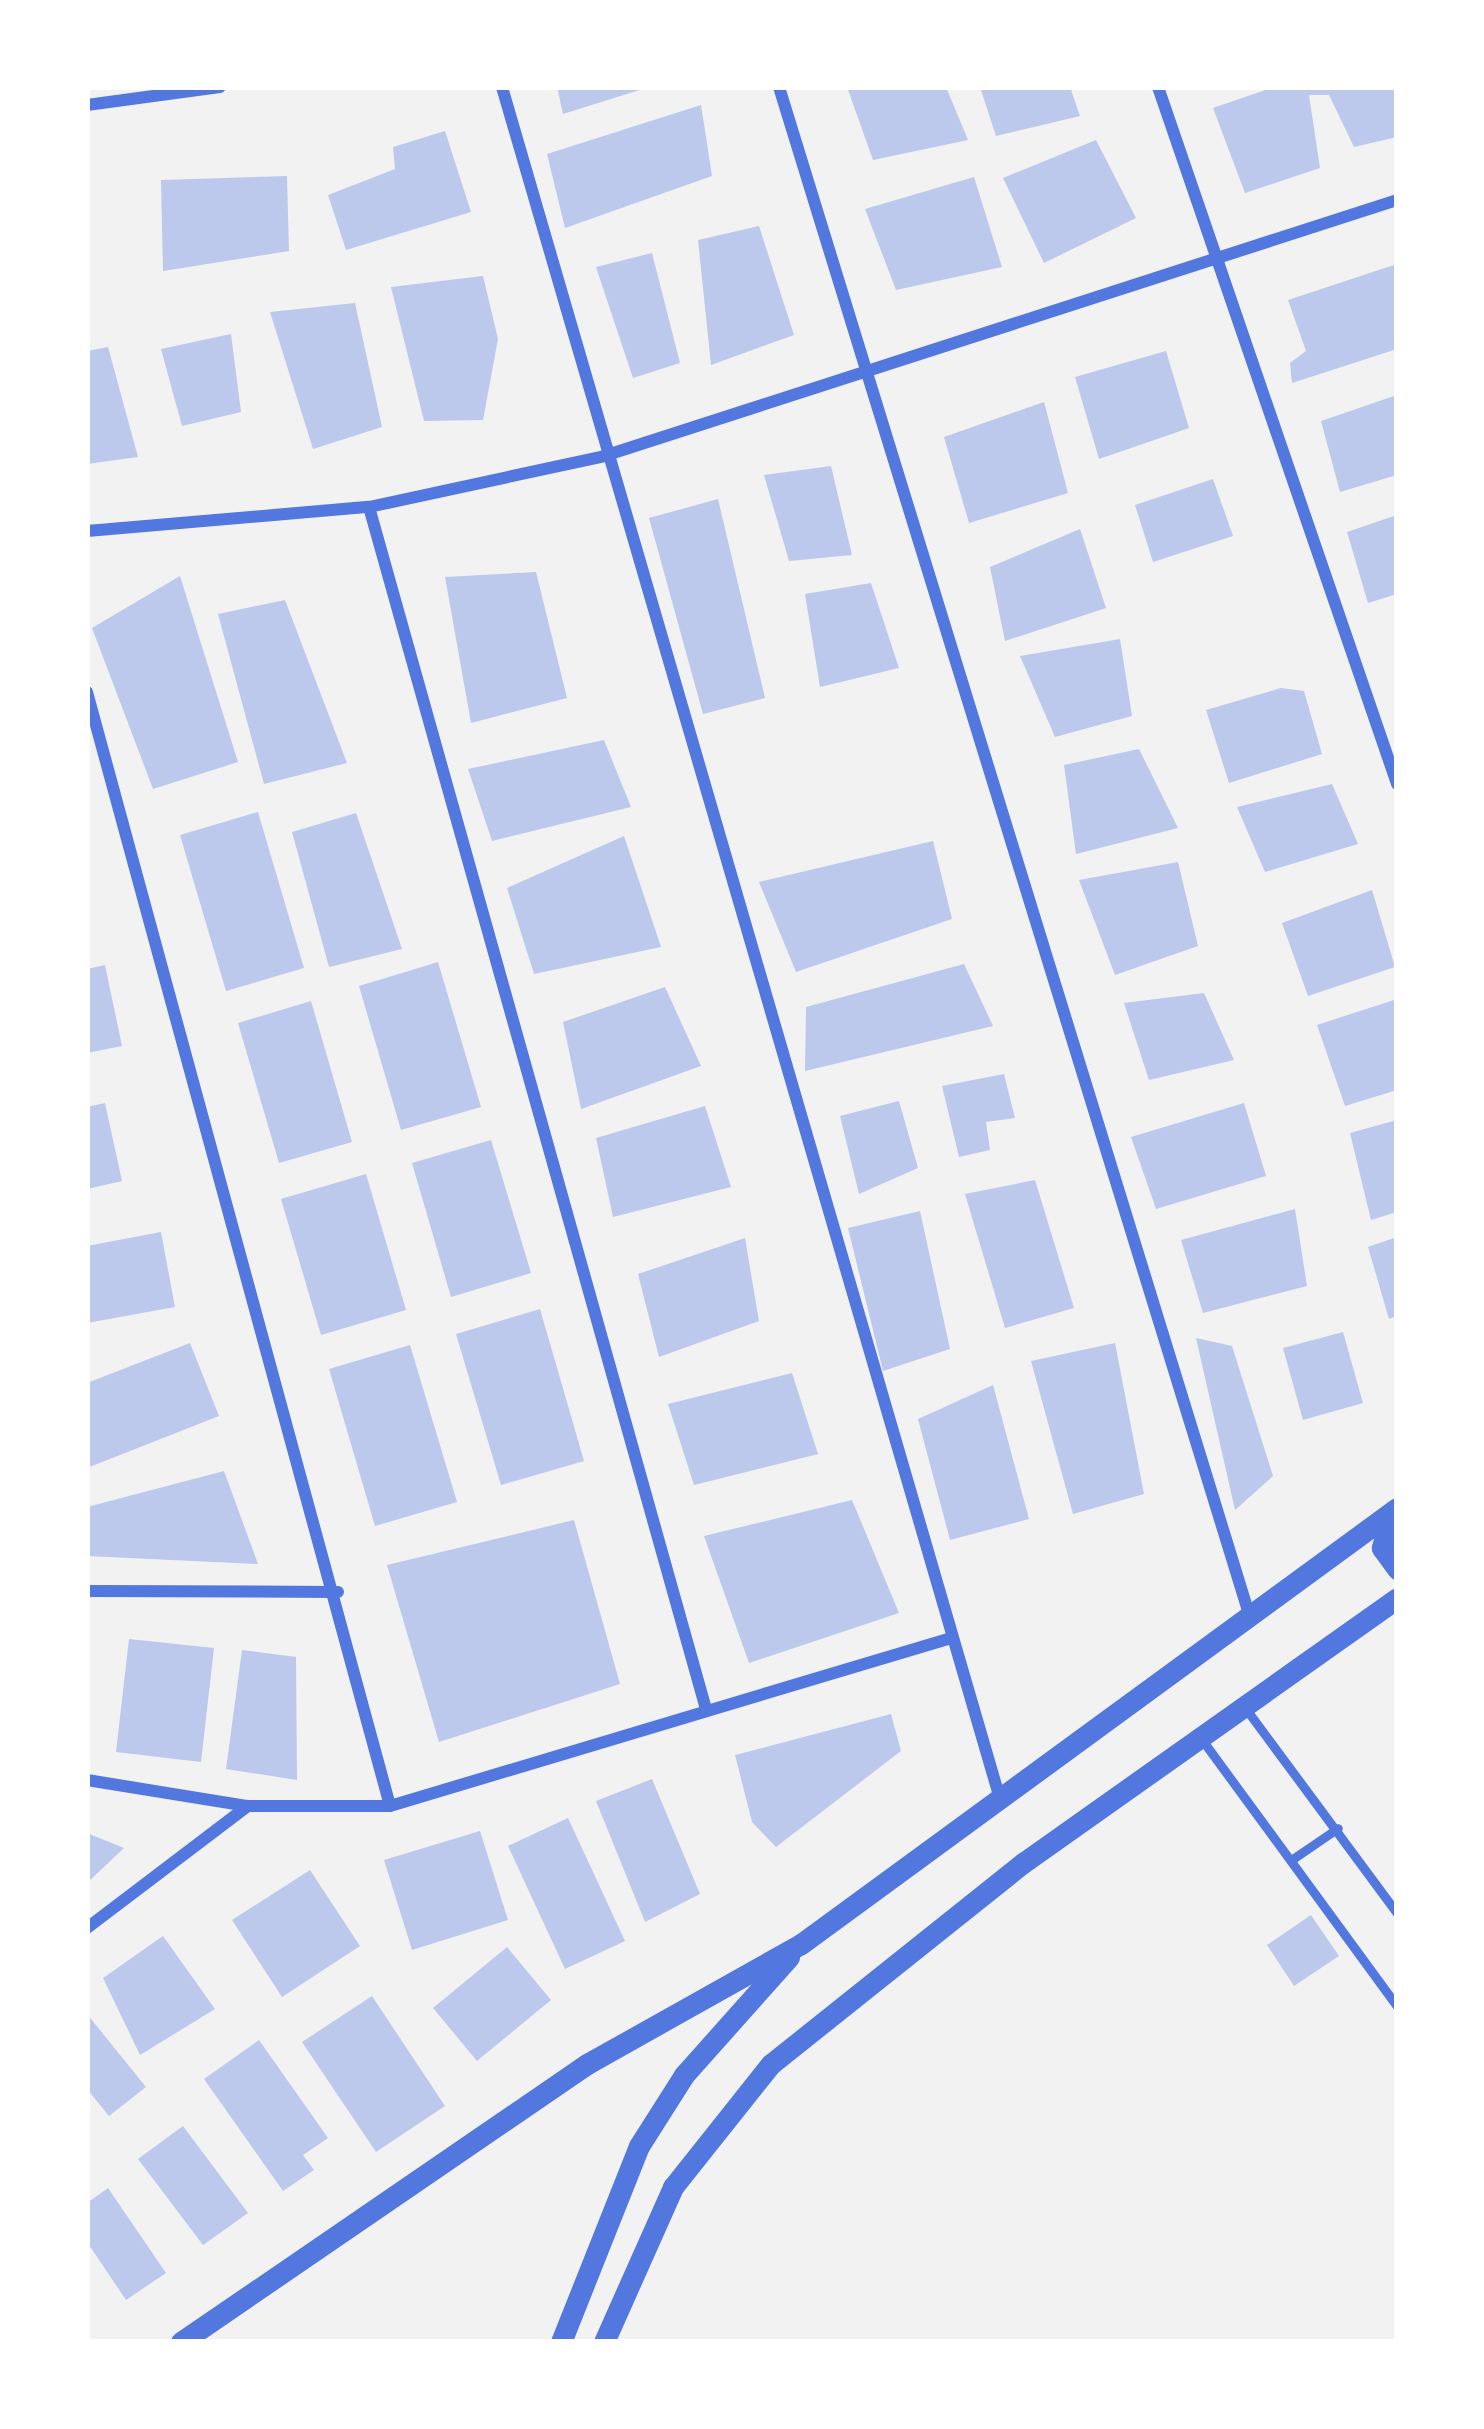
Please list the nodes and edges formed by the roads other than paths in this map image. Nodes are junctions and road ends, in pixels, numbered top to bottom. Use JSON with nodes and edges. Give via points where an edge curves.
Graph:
{"nodes":[{"id":1,"x":220,"y":87,"type":"edge"},
{"id":2,"x":502,"y":87,"type":"edge"},
{"id":3,"x":779,"y":87,"type":"edge"},
{"id":4,"x":1158,"y":87,"type":"edge"},
{"id":5,"x":87,"y":105,"type":"edge"},
{"id":6,"x":1397,"y":200,"type":"edge"},
{"id":7,"x":1217,"y":257,"type":"junction"},
{"id":8,"x":869,"y":371,"type":"junction"},
{"id":9,"x":604,"y":456,"type":"junction"},
{"id":10,"x":369,"y":507,"type":"junction"},
{"id":11,"x":87,"y":531,"type":"edge"},
{"id":12,"x":87,"y":692,"type":"edge"},
{"id":13,"x":1397,"y":784,"type":"edge"},
{"id":14,"x":1395,"y":1510,"type":"edge"},
{"id":15,"x":1397,"y":1569,"type":"edge"},
{"id":16,"x":87,"y":1591,"type":"edge"},
{"id":17,"x":338,"y":1592,"type":"junction"},
{"id":18,"x":1397,"y":1598,"type":"edge"},
{"id":19,"x":1248,"y":1611,"type":"junction"},
{"id":20,"x":951,"y":1638,"type":"junction"},
{"id":21,"x":1242,"y":1704,"type":"junction"},
{"id":22,"x":706,"y":1709,"type":"junction"},
{"id":23,"x":1199,"y":1737,"type":"junction"},
{"id":24,"x":87,"y":1780,"type":"edge"},
{"id":25,"x":999,"y":1795,"type":"junction"},
{"id":26,"x":390,"y":1806,"type":"junction"},
{"id":27,"x":248,"y":1807,"type":"junction"},
{"id":28,"x":1338,"y":1828,"type":"junction"},
{"id":29,"x":1294,"y":1858,"type":"junction"},
{"id":30,"x":1397,"y":1913,"type":"edge"},
{"id":31,"x":87,"y":1928,"type":"edge"},
{"id":32,"x":801,"y":1944,"type":"junction"},
{"id":33,"x":1397,"y":2006,"type":"edge"},
{"id":34,"x":181,"y":2342,"type":"edge"},
{"id":35,"x":561,"y":2342,"type":"edge"},
{"id":36,"x":604,"y":2342,"type":"edge"}],
"edges":[{"from":1,"to":5,"type":"street"},
{"from":2,"to":9,"type":"street"},
{"from":3,"to":8,"type":"street"},
{"from":4,"to":7,"type":"street"},
{"from":6,"to":7,"type":"street"},
{"from":7,"to":8,"type":"street"},
{"from":7,"to":13,"type":"street"},
{"from":8,"to":9,"type":"street"},
{"from":8,"to":19,"type":"street"},
{"from":9,"to":10,"type":"street"},
{"from":9,"to":20,"type":"street"},
{"from":10,"to":11,"type":"street"},
{"from":10,"to":22,"type":"street"},
{"from":12,"to":17,"type":"street"},
{"from":14,"to":15,"type":"street","via":[[1382,1548]]},
{"from":14,"to":19,"type":"street"},
{"from":16,"to":17,"type":"street"},
{"from":17,"to":26,"type":"street"},
{"from":18,"to":21,"type":"street"},
{"from":19,"to":25,"type":"street"},
{"from":20,"to":22,"type":"street"},
{"from":20,"to":25,"type":"street"},
{"from":21,"to":23,"type":"street"},
{"from":21,"to":28,"type":"lane"},
{"from":22,"to":26,"type":"street"},
{"from":23,"to":29,"type":"lane"},
{"from":23,"to":36,"type":"street","via":[[771,2064],[673,2186]]},
{"from":24,"to":27,"type":"street"},
{"from":25,"to":32,"type":"street"},
{"from":26,"to":27,"type":"street"},
{"from":27,"to":31,"type":"street"},
{"from":28,"to":29,"type":"lane"},
{"from":28,"to":30,"type":"lane"},
{"from":29,"to":33,"type":"lane"},
{"from":32,"to":34,"type":"street","via":[[587,2065]]},
{"from":32,"to":35,"type":"street","via":[[684,2075],[639,2146]]}]}
